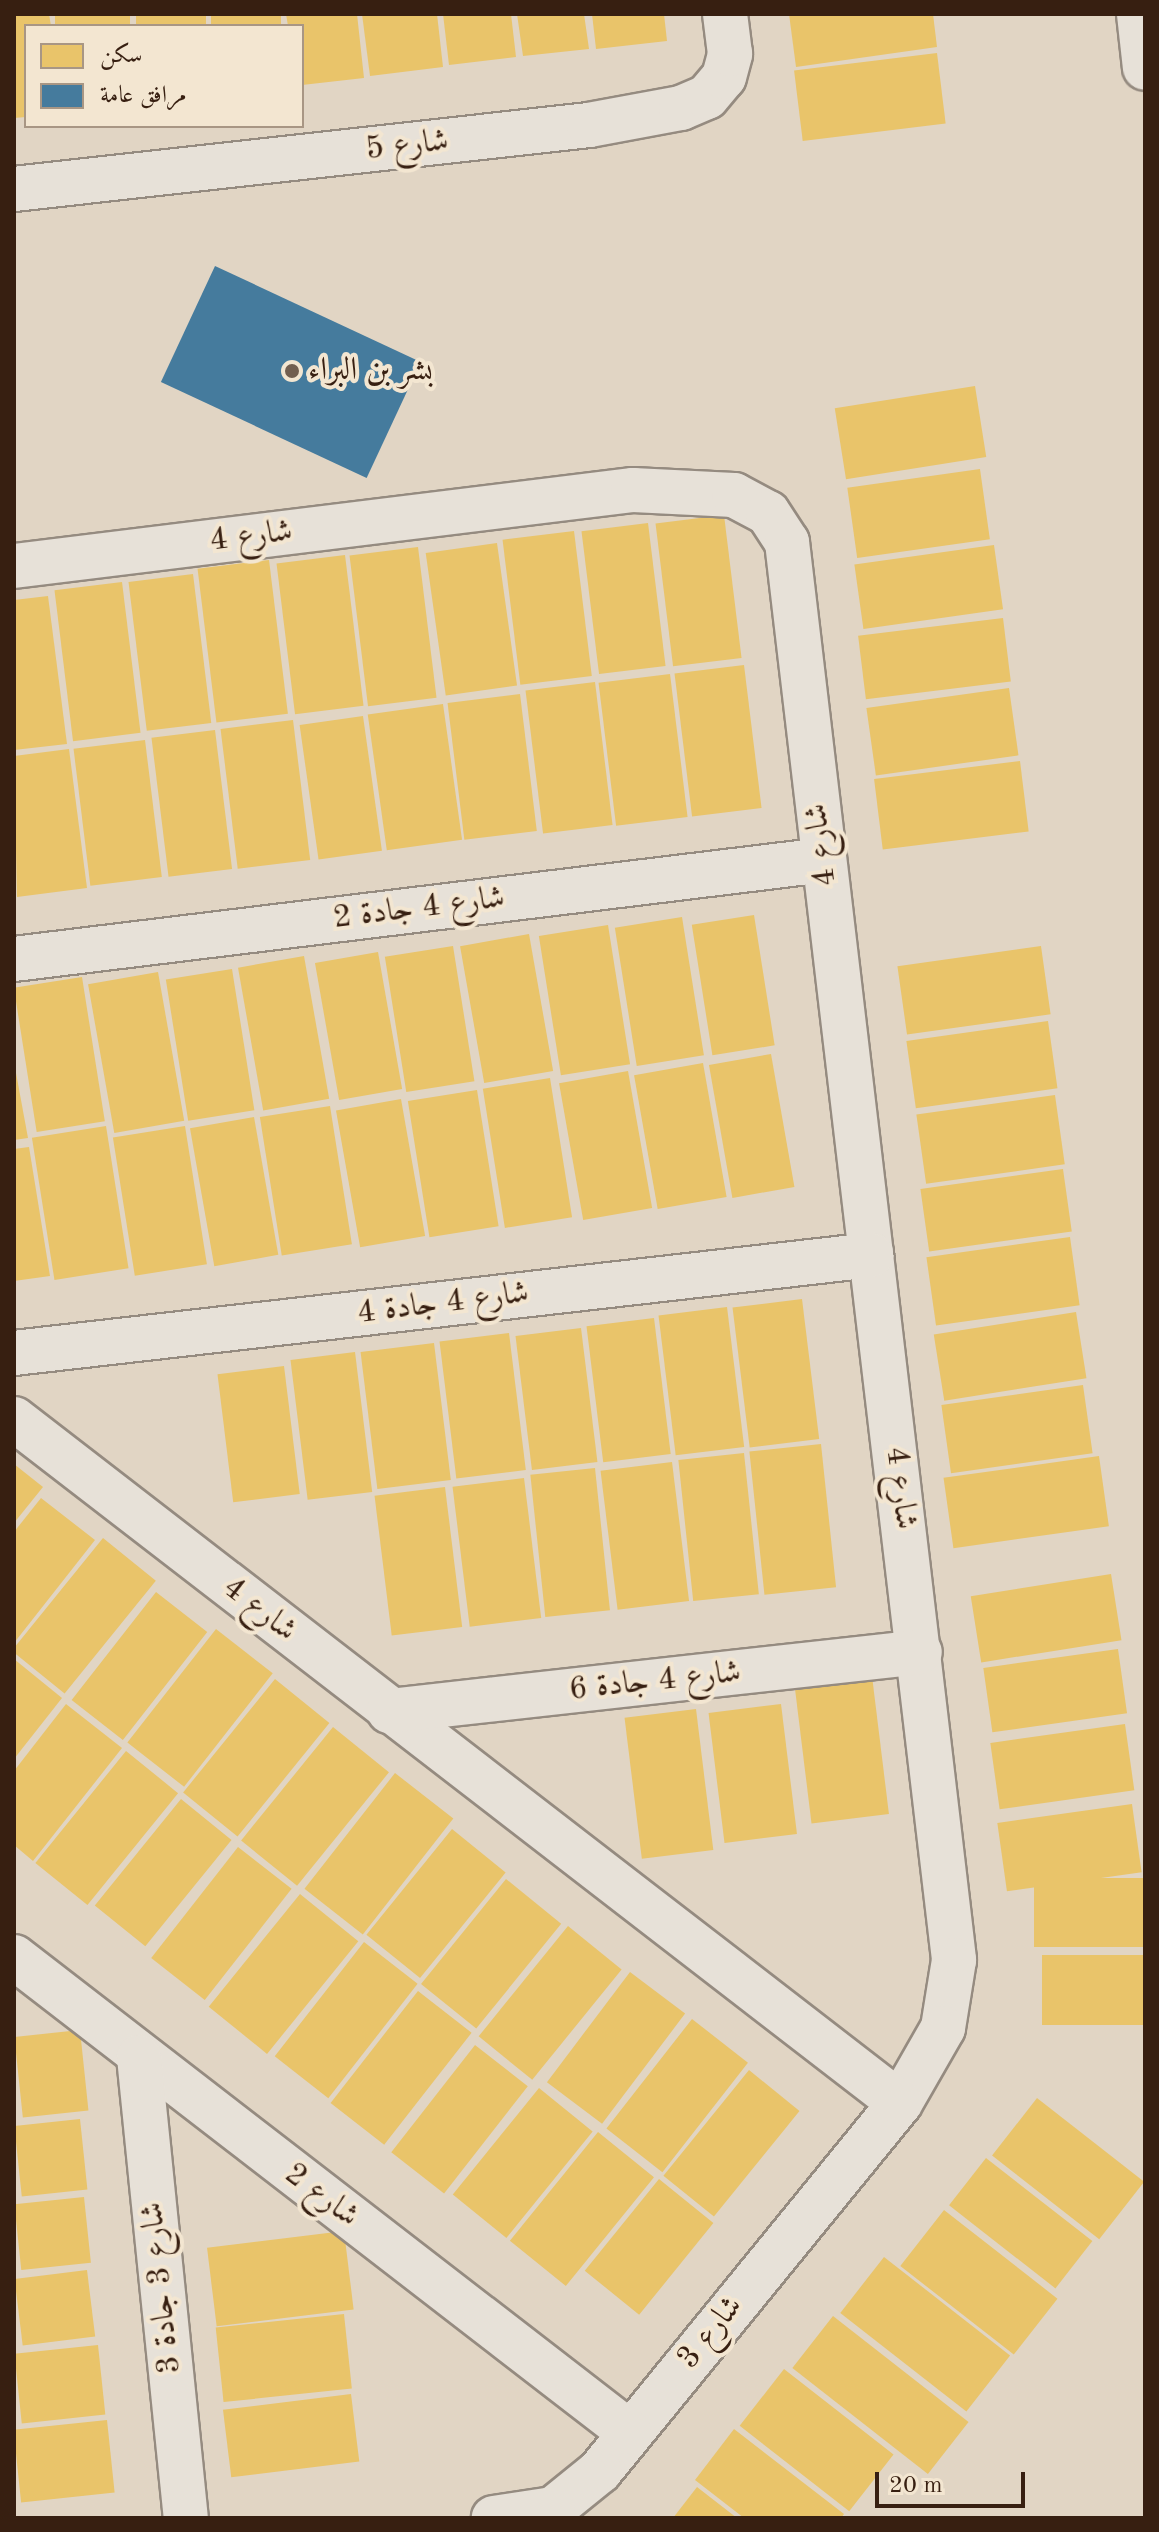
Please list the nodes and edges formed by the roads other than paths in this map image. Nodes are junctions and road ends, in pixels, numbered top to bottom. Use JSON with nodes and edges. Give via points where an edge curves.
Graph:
{"nodes":[{"id":1,"x":725,"y":14,"type":"edge"},
{"id":2,"x":1139,"y":14,"type":"edge"},
{"id":3,"x":1145,"y":68,"type":"edge"},
{"id":4,"x":14,"y":189,"type":"edge"},
{"id":5,"x":14,"y":566,"type":"edge"},
{"id":6,"x":824,"y":860,"type":"junction"},
{"id":7,"x":14,"y":959,"type":"edge"},
{"id":8,"x":871,"y":1255,"type":"junction"},
{"id":9,"x":14,"y":1353,"type":"edge"},
{"id":10,"x":14,"y":1419,"type":"edge"},
{"id":11,"x":920,"y":1652,"type":"junction"},
{"id":12,"x":389,"y":1711,"type":"junction"},
{"id":13,"x":14,"y":1957,"type":"edge"},
{"id":14,"x":139,"y":2057,"type":"junction"},
{"id":15,"x":900,"y":2103,"type":"junction"},
{"id":16,"x":629,"y":2432,"type":"junction"},
{"id":17,"x":186,"y":2518,"type":"edge"},
{"id":18,"x":494,"y":2518,"type":"edge"}],
"edges":[{"from":1,"to":4,"type":"street","name":"شارع 5","via":[[730,54],[724,77],[707,97],[681,108],[589,125]]},
{"from":2,"to":3,"type":"street"},
{"from":5,"to":6,"type":"street","name":"شارع 4","via":[[633,490],[734,495],[768,513],[787,542]]},
{"from":6,"to":7,"type":"street","name":"شارع 4 جادة 2"},
{"from":6,"to":8,"type":"street","name":"شارع 4"},
{"from":8,"to":9,"type":"street","name":"شارع 4 جادة 4"},
{"from":8,"to":11,"type":"street","name":"شارع 4"},
{"from":10,"to":12,"type":"street","name":"شارع 4"},
{"from":11,"to":12,"type":"street","name":"شارع 4 جادة 6"},
{"from":11,"to":15,"type":"street","name":"شارع 4","via":[[954,1960],[943,2028]]},
{"from":12,"to":15,"type":"street","name":"شارع 4"},
{"from":13,"to":14,"type":"street","name":"شارع 2"},
{"from":14,"to":16,"type":"street","name":"شارع 2"},
{"from":14,"to":17,"type":"street","name":"شارع 3 جادة 3"},
{"from":15,"to":16,"type":"street","name":"شارع 3"},
{"from":16,"to":18,"type":"street","name":"شارع 3","via":[[579,2493],[553,2509]]}]}
